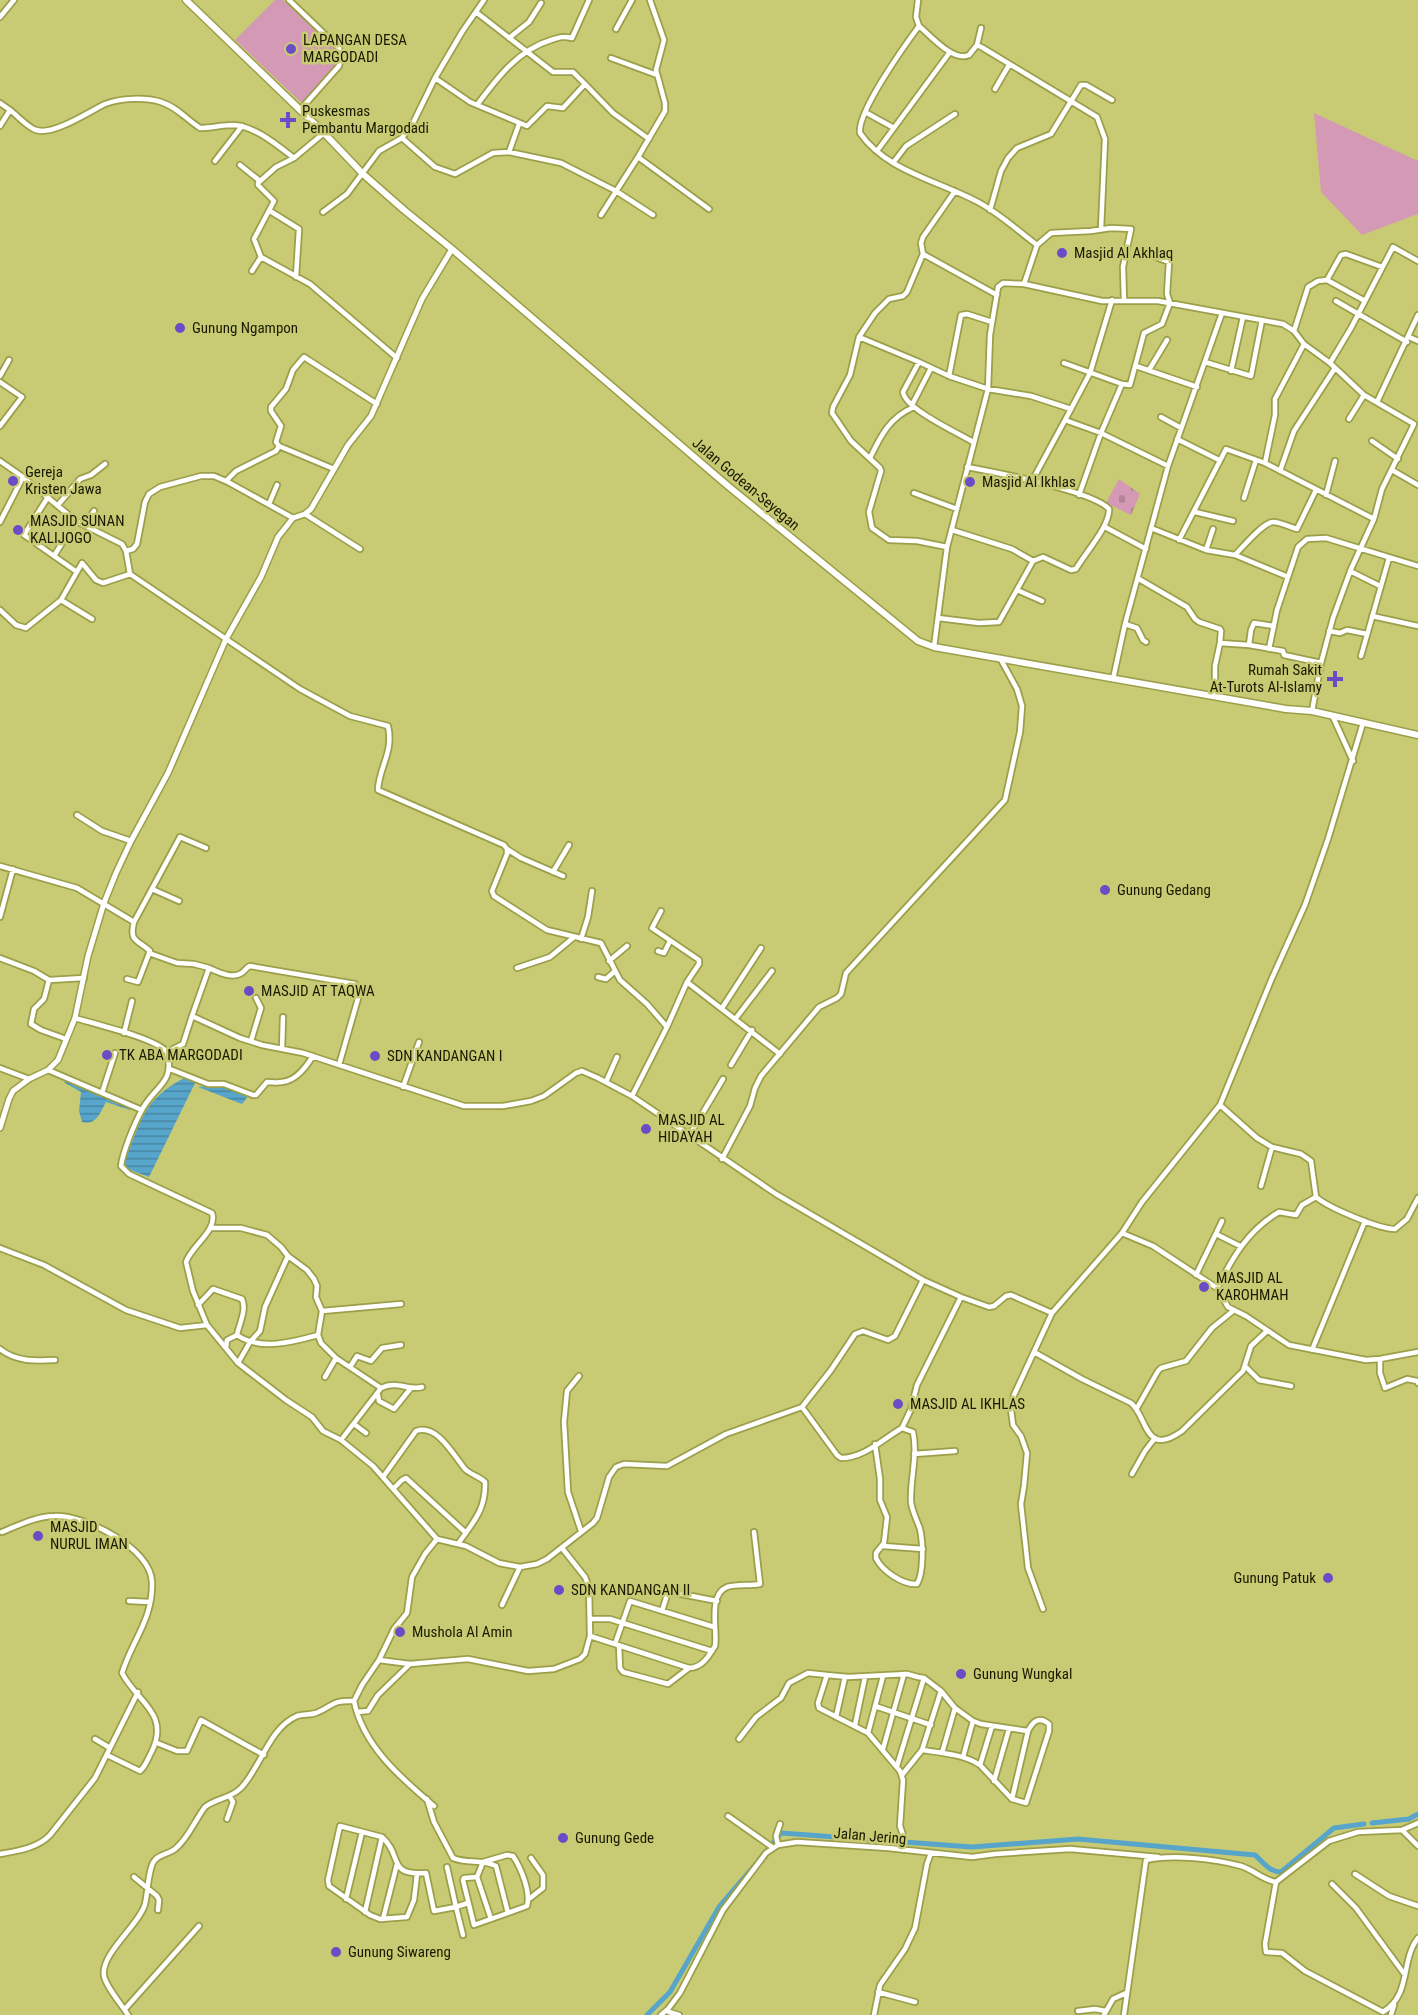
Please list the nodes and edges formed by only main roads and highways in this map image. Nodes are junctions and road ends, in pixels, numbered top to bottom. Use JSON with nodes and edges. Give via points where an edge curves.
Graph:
{"nodes":[{"id":1,"x":186,"y":0,"type":"edge"},
{"id":2,"x":1418,"y":735,"type":"edge"}],
"edges":[{"from":1,"to":2,"type":"main road","name":"Jalan Godean-Seyegan","via":[[363,174],[737,494],[913,638],[934,647],[1312,711]]}]}
